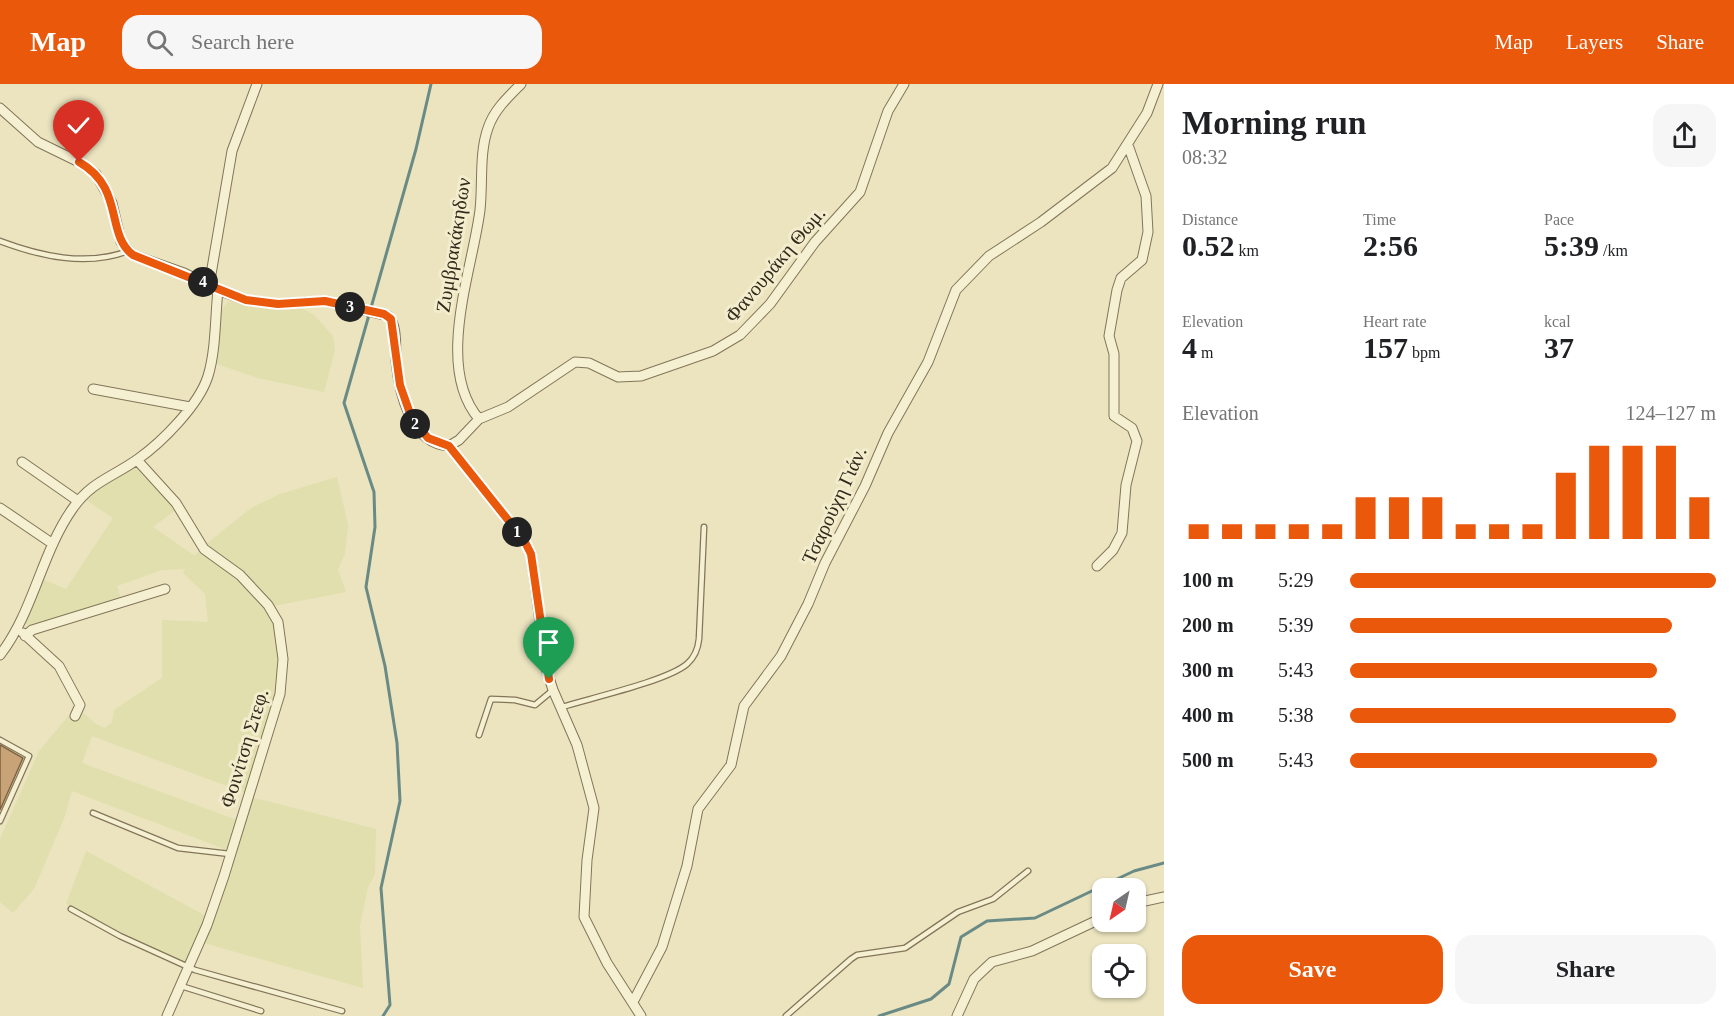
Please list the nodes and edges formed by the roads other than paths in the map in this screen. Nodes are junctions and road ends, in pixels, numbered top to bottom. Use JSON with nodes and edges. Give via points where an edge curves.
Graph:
{"nodes":[{"id":1,"x":257,"y":84,"type":"edge"},
{"id":2,"x":521,"y":84,"type":"edge"},
{"id":3,"x":904,"y":84,"type":"edge"},
{"id":4,"x":1158,"y":84,"type":"edge"},
{"id":5,"x":0,"y":108,"type":"edge"},
{"id":6,"x":1128,"y":145,"type":"junction"},
{"id":7,"x":0,"y":241,"type":"edge"},
{"id":8,"x":128,"y":251,"type":"junction"},
{"id":9,"x":214,"y":288,"type":"junction"},
{"id":10,"x":93,"y":389,"type":"dead end"},
{"id":11,"x":190,"y":407,"type":"junction"},
{"id":12,"x":479,"y":419,"type":"junction"},
{"id":13,"x":449,"y":446,"type":"junction"},
{"id":14,"x":137,"y":460,"type":"junction"},
{"id":15,"x":22,"y":462,"type":"dead end"},
{"id":16,"x":78,"y":501,"type":"junction"},
{"id":17,"x":0,"y":508,"type":"edge"},
{"id":18,"x":704,"y":527,"type":"dead end"},
{"id":19,"x":53,"y":544,"type":"junction"},
{"id":20,"x":1097,"y":566,"type":"dead end"},
{"id":21,"x":165,"y":589,"type":"dead end"},
{"id":22,"x":22,"y":632,"type":"junction"},
{"id":23,"x":0,"y":655,"type":"edge"},
{"id":24,"x":553,"y":690,"type":"junction"},
{"id":25,"x":562,"y":707,"type":"junction"},
{"id":26,"x":75,"y":716,"type":"dead end"},
{"id":27,"x":479,"y":735,"type":"dead end"},
{"id":28,"x":0,"y":740,"type":"edge"},
{"id":29,"x":93,"y":813,"type":"dead end"},
{"id":30,"x":0,"y":821,"type":"edge"},
{"id":31,"x":231,"y":854,"type":"junction"},
{"id":32,"x":1028,"y":871,"type":"dead end"},
{"id":33,"x":1164,"y":897,"type":"edge"},
{"id":34,"x":1146,"y":901,"type":"edge"},
{"id":35,"x":71,"y":909,"type":"dead end"},
{"id":36,"x":1092,"y":923,"type":"edge"},
{"id":37,"x":188,"y":966,"type":"junction"},
{"id":38,"x":181,"y":986,"type":"junction"},
{"id":39,"x":633,"y":1002,"type":"junction"},
{"id":40,"x":261,"y":1011,"type":"dead end"},
{"id":41,"x":342,"y":1011,"type":"dead end"},
{"id":42,"x":167,"y":1016,"type":"edge"},
{"id":43,"x":641,"y":1016,"type":"edge"},
{"id":44,"x":786,"y":1016,"type":"edge"},
{"id":45,"x":957,"y":1016,"type":"edge"}],
"edges":[{"from":1,"to":9,"type":"street","via":[[232,151]]},
{"from":2,"to":12,"type":"street","name":"Ζυμβρακάκηδων","via":[[495,114],[486,135],[478,223],[461,297],[461,372],[467,399]]},
{"from":3,"to":12,"type":"street","name":"Φανουράκη Θωμ.","via":[[890,105],[860,192],[815,242],[770,304],[740,335],[713,351],[641,376],[618,376],[589,363],[575,362],[508,407]]},
{"from":4,"to":6,"type":"street","name":"Τσαρούχη Γιάν."},
{"from":5,"to":8,"type":"street","via":[[38,142],[96,174],[109,195],[120,238]]},
{"from":6,"to":20,"type":"street","via":[[1146,196],[1148,232],[1142,260],[1121,278],[1109,336],[1114,354],[1114,416],[1132,428],[1137,441],[1126,485],[1122,533],[1113,550]]},
{"from":6,"to":39,"type":"street","name":"Τσαρούχη Γιάν.","via":[[1103,177],[988,256],[956,290],[928,362],[888,433],[808,604],[781,656],[744,706],[731,765],[698,809],[687,866],[663,947]]},
{"from":7,"to":8,"type":"lane","via":[[36,253],[76,259]]},
{"from":8,"to":9,"type":"street"},
{"from":9,"to":11,"type":"street","via":[[209,372]]},
{"from":9,"to":13,"type":"street","via":[[268,303],[321,301],[384,314],[394,326],[397,371],[410,416],[428,438]]},
{"from":10,"to":11,"type":"street"},
{"from":11,"to":14,"type":"street"},
{"from":12,"to":13,"type":"street","name":"Φανουράκη Θωμ."},
{"from":13,"to":24,"type":"street","via":[[531,554],[544,656]]},
{"from":14,"to":16,"type":"street","via":[[100,480]]},
{"from":14,"to":31,"type":"street","name":"Φοινίτση Στεφ.","via":[[176,503],[204,549],[232,568],[264,599],[281,633],[280,694]]},
{"from":15,"to":16,"type":"street"},
{"from":16,"to":19,"type":"street"},
{"from":17,"to":19,"type":"street"},
{"from":18,"to":25,"type":"lane","via":[[698,646],[691,660],[659,678]]},
{"from":19,"to":22,"type":"street"},
{"from":21,"to":22,"type":"street"},
{"from":22,"to":23,"type":"street"},
{"from":22,"to":26,"type":"street","via":[[60,668],[80,705]]},
{"from":24,"to":25,"type":"street"},
{"from":24,"to":27,"type":"lane","via":[[535,705],[491,699]]},
{"from":25,"to":39,"type":"street","via":[[594,808],[584,917]]},
{"from":28,"to":30,"type":"lane","via":[[29,757]]},
{"from":29,"to":31,"type":"lane","via":[[178,848]]},
{"from":31,"to":37,"type":"street","name":"Φοινίτση Στεφ."},
{"from":32,"to":44,"type":"lane","via":[[993,899],[958,912],[905,948],[857,955]]},
{"from":33,"to":34,"type":"street"},
{"from":35,"to":37,"type":"lane"},
{"from":36,"to":45,"type":"street","via":[[1032,951],[992,962],[974,979]]},
{"from":37,"to":38,"type":"street","name":"Φοινίτση Στεφ."},
{"from":37,"to":41,"type":"lane"},
{"from":38,"to":40,"type":"lane"},
{"from":38,"to":42,"type":"street","name":"Φοινίτση Στεφ."},
{"from":39,"to":43,"type":"street"}]}
